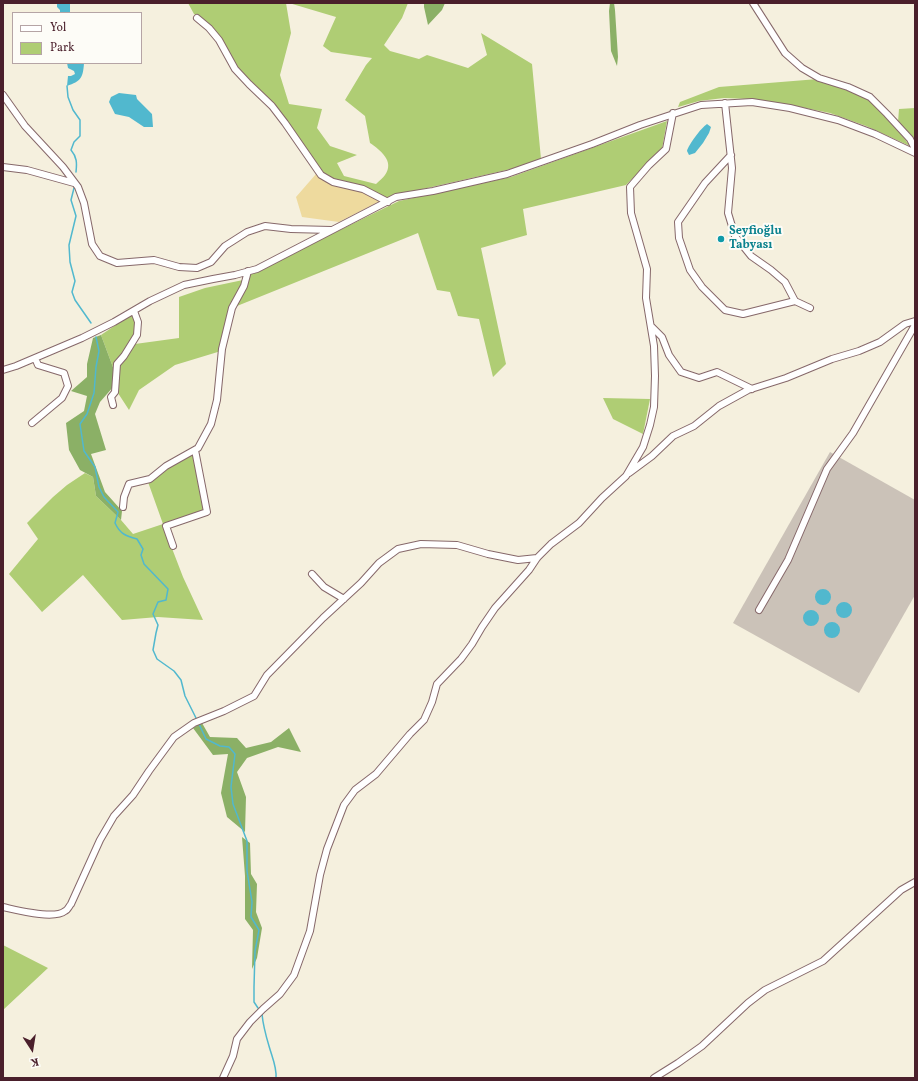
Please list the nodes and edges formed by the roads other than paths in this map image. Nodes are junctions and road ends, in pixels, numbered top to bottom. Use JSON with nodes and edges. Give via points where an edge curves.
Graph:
{"nodes":[{"id":1,"x":754,"y":3,"type":"edge"},
{"id":2,"x":197,"y":18,"type":"dead end"},
{"id":3,"x":3,"y":95,"type":"edge"},
{"id":4,"x":725,"y":103,"type":"junction"},
{"id":5,"x":673,"y":113,"type":"junction"},
{"id":6,"x":915,"y":149,"type":"edge"},
{"id":7,"x":915,"y":152,"type":"edge"},
{"id":8,"x":731,"y":155,"type":"junction"},
{"id":9,"x":3,"y":167,"type":"edge"},
{"id":10,"x":74,"y":183,"type":"junction"},
{"id":11,"x":388,"y":202,"type":"junction"},
{"id":12,"x":333,"y":230,"type":"junction"},
{"id":13,"x":248,"y":272,"type":"junction"},
{"id":14,"x":795,"y":301,"type":"junction"},
{"id":15,"x":810,"y":308,"type":"dead end"},
{"id":16,"x":134,"y":310,"type":"junction"},
{"id":17,"x":915,"y":321,"type":"edge"},
{"id":18,"x":915,"y":325,"type":"edge"},
{"id":19,"x":650,"y":326,"type":"junction"},
{"id":20,"x":35,"y":358,"type":"junction"},
{"id":21,"x":3,"y":370,"type":"edge"},
{"id":22,"x":752,"y":389,"type":"junction"},
{"id":23,"x":113,"y":406,"type":"dead end"},
{"id":24,"x":32,"y":423,"type":"dead end"},
{"id":25,"x":195,"y":450,"type":"junction"},
{"id":26,"x":626,"y":476,"type":"junction"},
{"id":27,"x":123,"y":507,"type":"dead end"},
{"id":28,"x":173,"y":546,"type":"dead end"},
{"id":29,"x":537,"y":558,"type":"junction"},
{"id":30,"x":312,"y":574,"type":"dead end"},
{"id":31,"x":344,"y":599,"type":"junction"},
{"id":32,"x":759,"y":610,"type":"dead end"},
{"id":33,"x":915,"y":882,"type":"edge"},
{"id":34,"x":3,"y":907,"type":"edge"},
{"id":35,"x":224,"y":1078,"type":"edge"},
{"id":36,"x":654,"y":1078,"type":"edge"}],
"edges":[{"from":1,"to":6,"type":"street","via":[[785,53],[802,68],[819,78],[870,97],[910,139]]},
{"from":2,"to":11,"type":"street","via":[[219,40],[235,69],[286,122],[321,175],[333,182],[363,189]]},
{"from":3,"to":10,"type":"street","via":[[25,126],[63,167]]},
{"from":4,"to":5,"type":"street","via":[[701,104]]},
{"from":4,"to":7,"type":"street","via":[[752,102],[838,120]]},
{"from":4,"to":8,"type":"street"},
{"from":5,"to":11,"type":"street","via":[[507,174],[396,197]]},
{"from":5,"to":19,"type":"street","via":[[666,149],[630,186],[631,213],[647,269],[646,298]]},
{"from":8,"to":14,"type":"street","via":[[728,212],[735,236],[751,256],[785,282]]},
{"from":8,"to":14,"type":"street","via":[[705,182],[678,222],[679,238],[690,270],[702,287],[725,310],[743,314]]},
{"from":9,"to":10,"type":"street","via":[[27,170]]},
{"from":10,"to":12,"type":"street","via":[[84,203],[92,244],[100,256],[117,263],[154,260],[179,267],[197,268],[211,262],[225,246],[247,232],[265,226]]},
{"from":11,"to":12,"type":"street"},
{"from":12,"to":13,"type":"street"},
{"from":13,"to":16,"type":"street","via":[[184,285]]},
{"from":13,"to":25,"type":"street","via":[[244,286],[232,308],[222,349],[217,400],[211,424]]},
{"from":14,"to":15,"type":"street"},
{"from":16,"to":20,"type":"street","via":[[82,338]]},
{"from":16,"to":23,"type":"street","via":[[138,322],[137,335],[117,364],[115,392],[111,398]]},
{"from":17,"to":22,"type":"street","via":[[905,324],[880,342],[859,351]]},
{"from":18,"to":32,"type":"street","via":[[853,433],[827,469],[788,560]]},
{"from":19,"to":22,"type":"street","via":[[662,337],[669,355],[681,372],[699,378],[717,372]]},
{"from":19,"to":26,"type":"street","via":[[654,346],[654,408],[643,448]]},
{"from":20,"to":21,"type":"street"},
{"from":20,"to":24,"type":"street","via":[[38,365],[64,373],[68,386],[62,398]]},
{"from":22,"to":26,"type":"street","via":[[719,406],[694,426],[673,436]]},
{"from":25,"to":27,"type":"street","via":[[166,466],[150,479],[129,484]]},
{"from":25,"to":28,"type":"street","via":[[207,512],[166,526]]},
{"from":26,"to":29,"type":"street","via":[[580,523],[551,544]]},
{"from":29,"to":31,"type":"street","via":[[518,560],[457,545],[421,544],[398,549],[379,563]]},
{"from":29,"to":35,"type":"street","via":[[482,626],[461,659],[437,684],[424,720],[376,774],[355,790],[344,805],[327,849],[310,931],[294,975],[280,994],[250,1022],[237,1039]]},
{"from":30,"to":31,"type":"street","via":[[324,587]]},
{"from":31,"to":34,"type":"street","via":[[267,675],[254,696],[194,723],[174,737],[114,816],[66,911],[57,915],[45,915]]},
{"from":33,"to":36,"type":"street","via":[[901,890],[824,961],[765,990],[702,1046]]}]}
